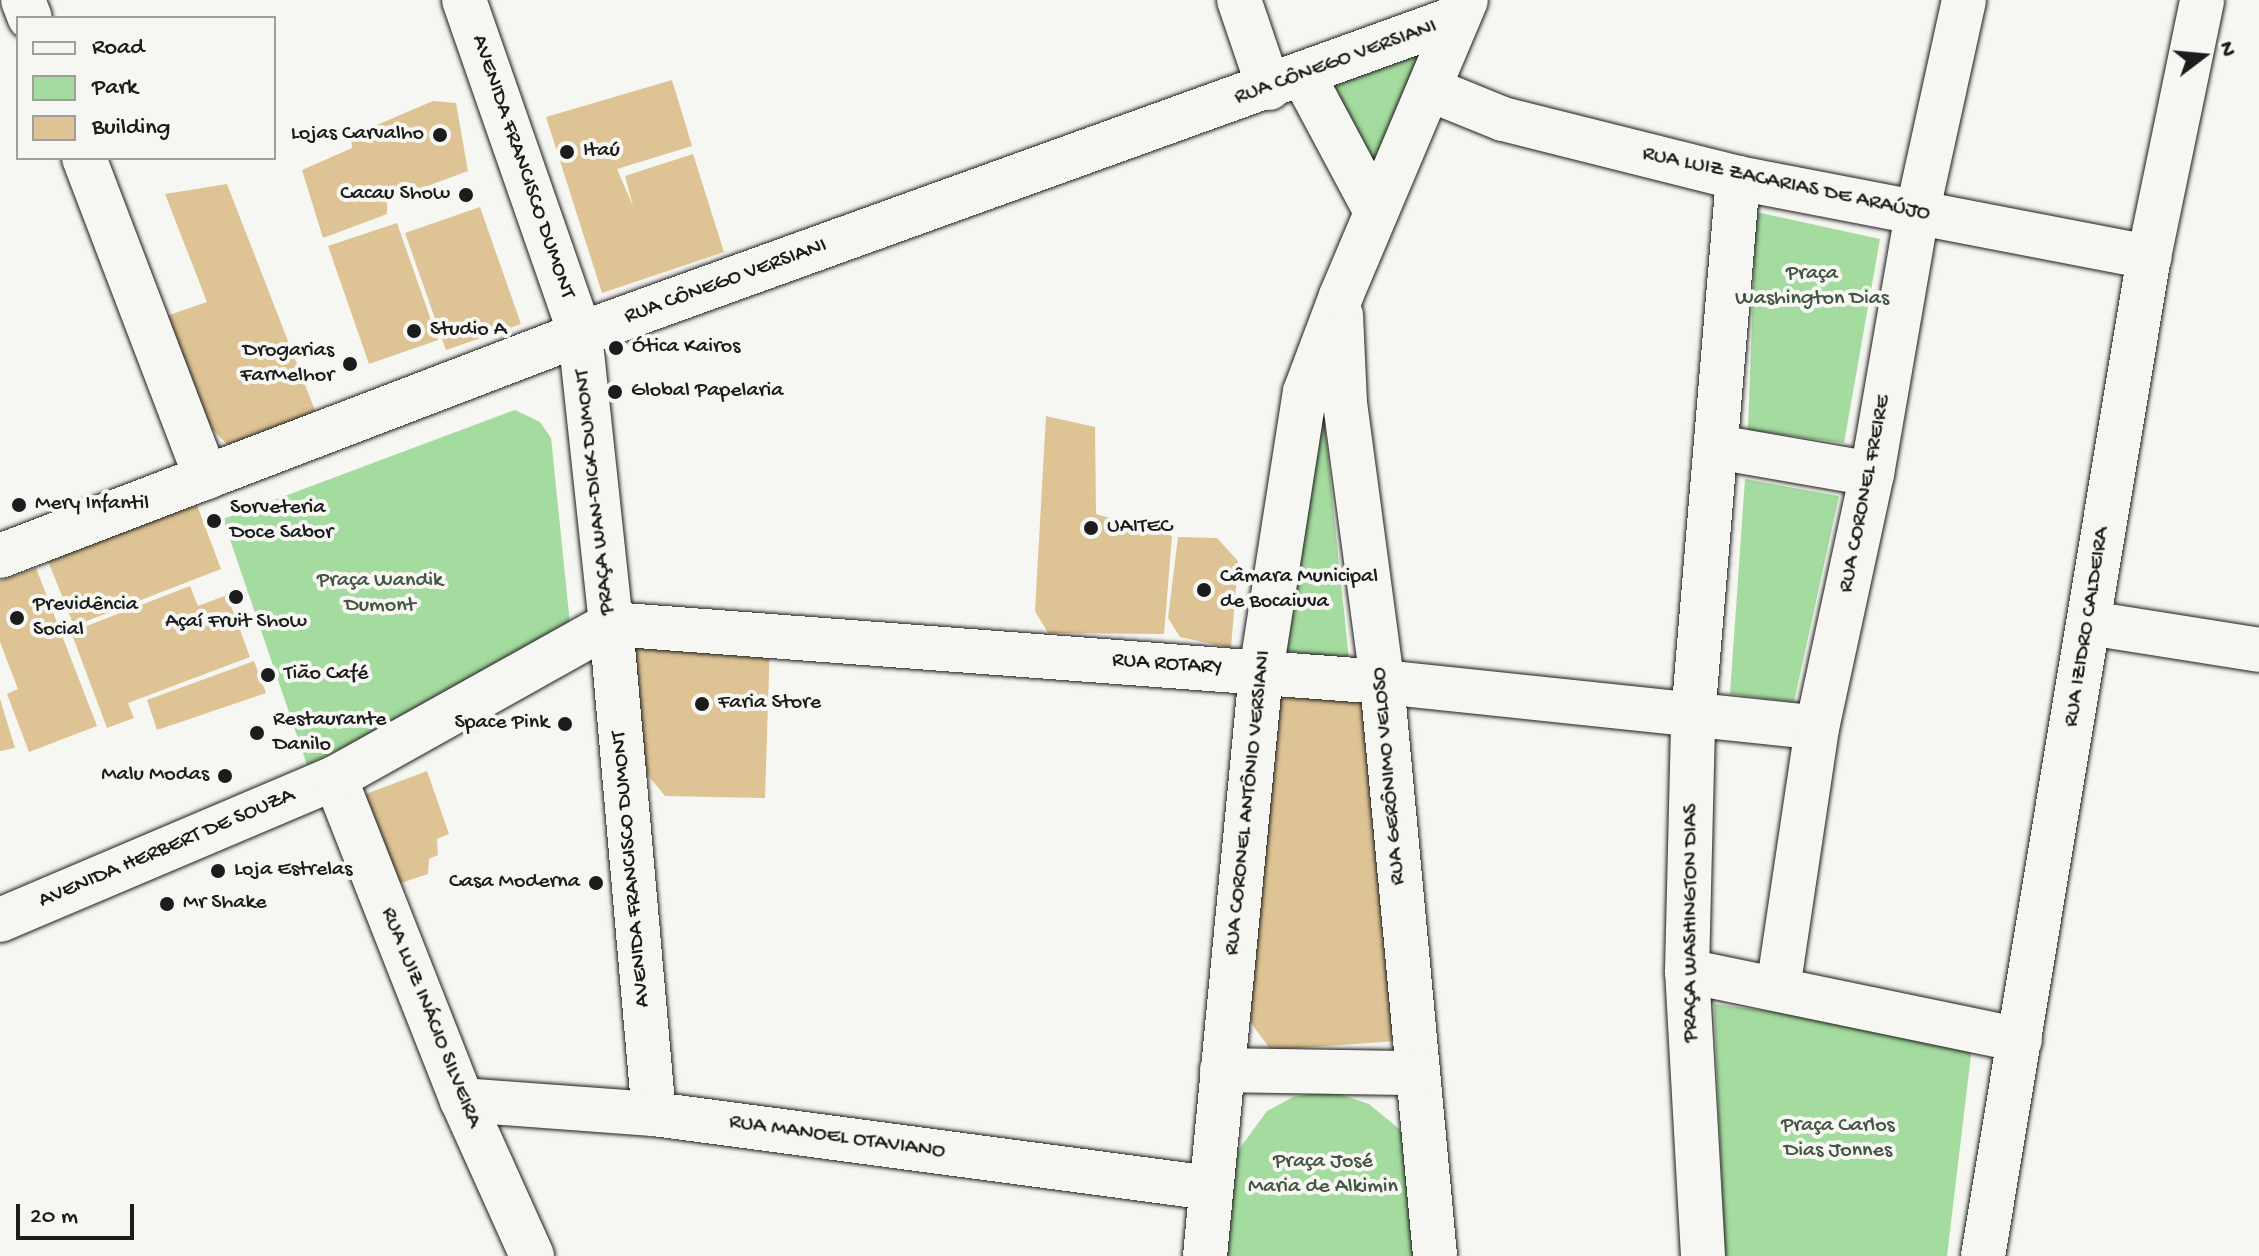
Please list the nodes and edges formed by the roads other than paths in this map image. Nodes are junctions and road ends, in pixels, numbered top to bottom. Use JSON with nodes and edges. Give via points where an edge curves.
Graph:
{"nodes":[{"id":1,"x":464,"y":0,"type":"edge"},
{"id":2,"x":1239,"y":0,"type":"edge"},
{"id":3,"x":1964,"y":0,"type":"edge"},
{"id":4,"x":2202,"y":0,"type":"edge"},
{"id":5,"x":1461,"y":9,"type":"edge"},
{"id":6,"x":1286,"y":82,"type":"junction"},
{"id":7,"x":1429,"y":89,"type":"junction"},
{"id":8,"x":85,"y":160,"type":"edge"},
{"id":9,"x":1738,"y":178,"type":"junction"},
{"id":10,"x":1376,"y":212,"type":"junction"},
{"id":11,"x":1917,"y":214,"type":"junction"},
{"id":12,"x":2149,"y":257,"type":"junction"},
{"id":13,"x":580,"y":334,"type":"junction"},
{"id":14,"x":1325,"y":398,"type":"junction"},
{"id":15,"x":1717,"y":447,"type":"junction"},
{"id":16,"x":1872,"y":474,"type":"junction"},
{"id":17,"x":206,"y":477,"type":"junction"},
{"id":18,"x":0,"y":556,"type":"edge"},
{"id":19,"x":2089,"y":623,"type":"junction"},
{"id":20,"x":611,"y":624,"type":"junction"},
{"id":21,"x":2259,"y":650,"type":"edge"},
{"id":22,"x":1261,"y":672,"type":"junction"},
{"id":23,"x":1382,"y":682,"type":"junction"},
{"id":24,"x":1693,"y":717,"type":"junction"},
{"id":25,"x":1817,"y":728,"type":"junction"},
{"id":26,"x":335,"y":778,"type":"junction"},
{"id":27,"x":0,"y":920,"type":"edge"},
{"id":28,"x":1687,"y":971,"type":"junction"},
{"id":29,"x":1778,"y":989,"type":"junction"},
{"id":30,"x":2020,"y":1040,"type":"junction"},
{"id":31,"x":1222,"y":1070,"type":"junction"},
{"id":32,"x":1416,"y":1073,"type":"junction"},
{"id":33,"x":462,"y":1100,"type":"junction"},
{"id":34,"x":654,"y":1114,"type":"junction"},
{"id":35,"x":1210,"y":1188,"type":"junction"},
{"id":36,"x":532,"y":1256,"type":"edge"},
{"id":37,"x":1205,"y":1256,"type":"edge"},
{"id":38,"x":1435,"y":1256,"type":"edge"},
{"id":39,"x":1703,"y":1256,"type":"edge"},
{"id":40,"x":1983,"y":1256,"type":"edge"}],
"edges":[{"from":1,"to":13,"type":"street","name":"AVENIDA FRANCISCO DUMONT"},
{"from":2,"to":6,"type":"street"},
{"from":3,"to":11,"type":"street","name":"RUA CORONEL FREIRE"},
{"from":4,"to":12,"type":"street","name":"RUA IZIDRO CALDEIRA"},
{"from":5,"to":6,"type":"street","name":"RUA CÔNEGO VERSIANI"},
{"from":5,"to":7,"type":"street"},
{"from":6,"to":10,"type":"street"},
{"from":6,"to":13,"type":"street","name":"RUA CÔNEGO VERSIANI"},
{"from":7,"to":9,"type":"street","name":"RUA LUIZ ZACARIAS DE ARAÚJO","via":[[1503,119]]},
{"from":7,"to":10,"type":"street"},
{"from":8,"to":17,"type":"street"},
{"from":9,"to":11,"type":"street","name":"RUA LUIZ ZACARIAS DE ARAÚJO"},
{"from":9,"to":15,"type":"street","name":"PRAÇA WASHINGTON DIAS"},
{"from":10,"to":14,"type":"street","name":"RUA GERÔNIMO VELOSO","via":[[1341,296]]},
{"from":11,"to":12,"type":"street","name":"RUA LUIZ ZACARIAS DE ARAÚJO"},
{"from":11,"to":16,"type":"street","name":"RUA CORONEL FREIRE"},
{"from":12,"to":19,"type":"street","name":"RUA IZIDRO CALDEIRA"},
{"from":13,"to":17,"type":"street","name":"RUA CÔNEGO VERSIANI"},
{"from":13,"to":20,"type":"street","name":"PRAÇA WAN-DICK DUMONT"},
{"from":14,"to":22,"type":"street","name":"RUA CORONEL ANTÔNIO VERSIANI"},
{"from":14,"to":23,"type":"street","name":"RUA GERÔNIMO VELOSO"},
{"from":15,"to":16,"type":"street"},
{"from":15,"to":24,"type":"street","name":"PRAÇA WASHINGTON DIAS"},
{"from":16,"to":25,"type":"street","name":"RUA CORONEL FREIRE"},
{"from":17,"to":18,"type":"street","name":"RUA CÔNEGO VERSIANI"},
{"from":19,"to":21,"type":"street"},
{"from":19,"to":30,"type":"street","name":"RUA IZIDRO CALDEIRA"},
{"from":20,"to":22,"type":"street","name":"RUA ROTARY"},
{"from":20,"to":26,"type":"street","name":"PRAÇA WAN-DICK DUMONT"},
{"from":20,"to":34,"type":"street","name":"AVENIDA FRANCISCO DUMONT"},
{"from":22,"to":23,"type":"street","name":"RUA ROTARY"},
{"from":22,"to":31,"type":"street","name":"RUA CORONEL ANTÔNIO VERSIANI"},
{"from":23,"to":24,"type":"street","name":"RUA ROTARY"},
{"from":23,"to":32,"type":"street","name":"RUA GERÔNIMO VELOSO"},
{"from":24,"to":25,"type":"street","name":"RUA ROTARY"},
{"from":24,"to":28,"type":"street","name":"PRAÇA WASHINGTON DIAS"},
{"from":25,"to":29,"type":"street","name":"RUA CORONEL FREIRE"},
{"from":26,"to":27,"type":"street","name":"AVENIDA HERBERT DE SOUZA"},
{"from":26,"to":33,"type":"street","name":"RUA LUIZ INÁCIO SILVEIRA"},
{"from":28,"to":29,"type":"street"},
{"from":28,"to":39,"type":"street","name":"PRAÇA WASHINGTON DIAS"},
{"from":29,"to":30,"type":"street"},
{"from":30,"to":40,"type":"street","name":"RUA IZIDRO CALDEIRA"},
{"from":31,"to":32,"type":"street"},
{"from":31,"to":35,"type":"street","name":"RUA CORONEL ANTÔNIO VERSIANI"},
{"from":32,"to":38,"type":"street","name":"RUA GERÔNIMO VELOSO"},
{"from":33,"to":34,"type":"street","name":"RUA MANOEL OTAVIANO"},
{"from":33,"to":36,"type":"street","name":"RUA LUIZ INÁCIO SILVEIRA"},
{"from":34,"to":35,"type":"street","name":"RUA MANOEL OTAVIANO"},
{"from":35,"to":37,"type":"street","name":"RUA CORONEL ANTÔNIO VERSIANI"}]}
